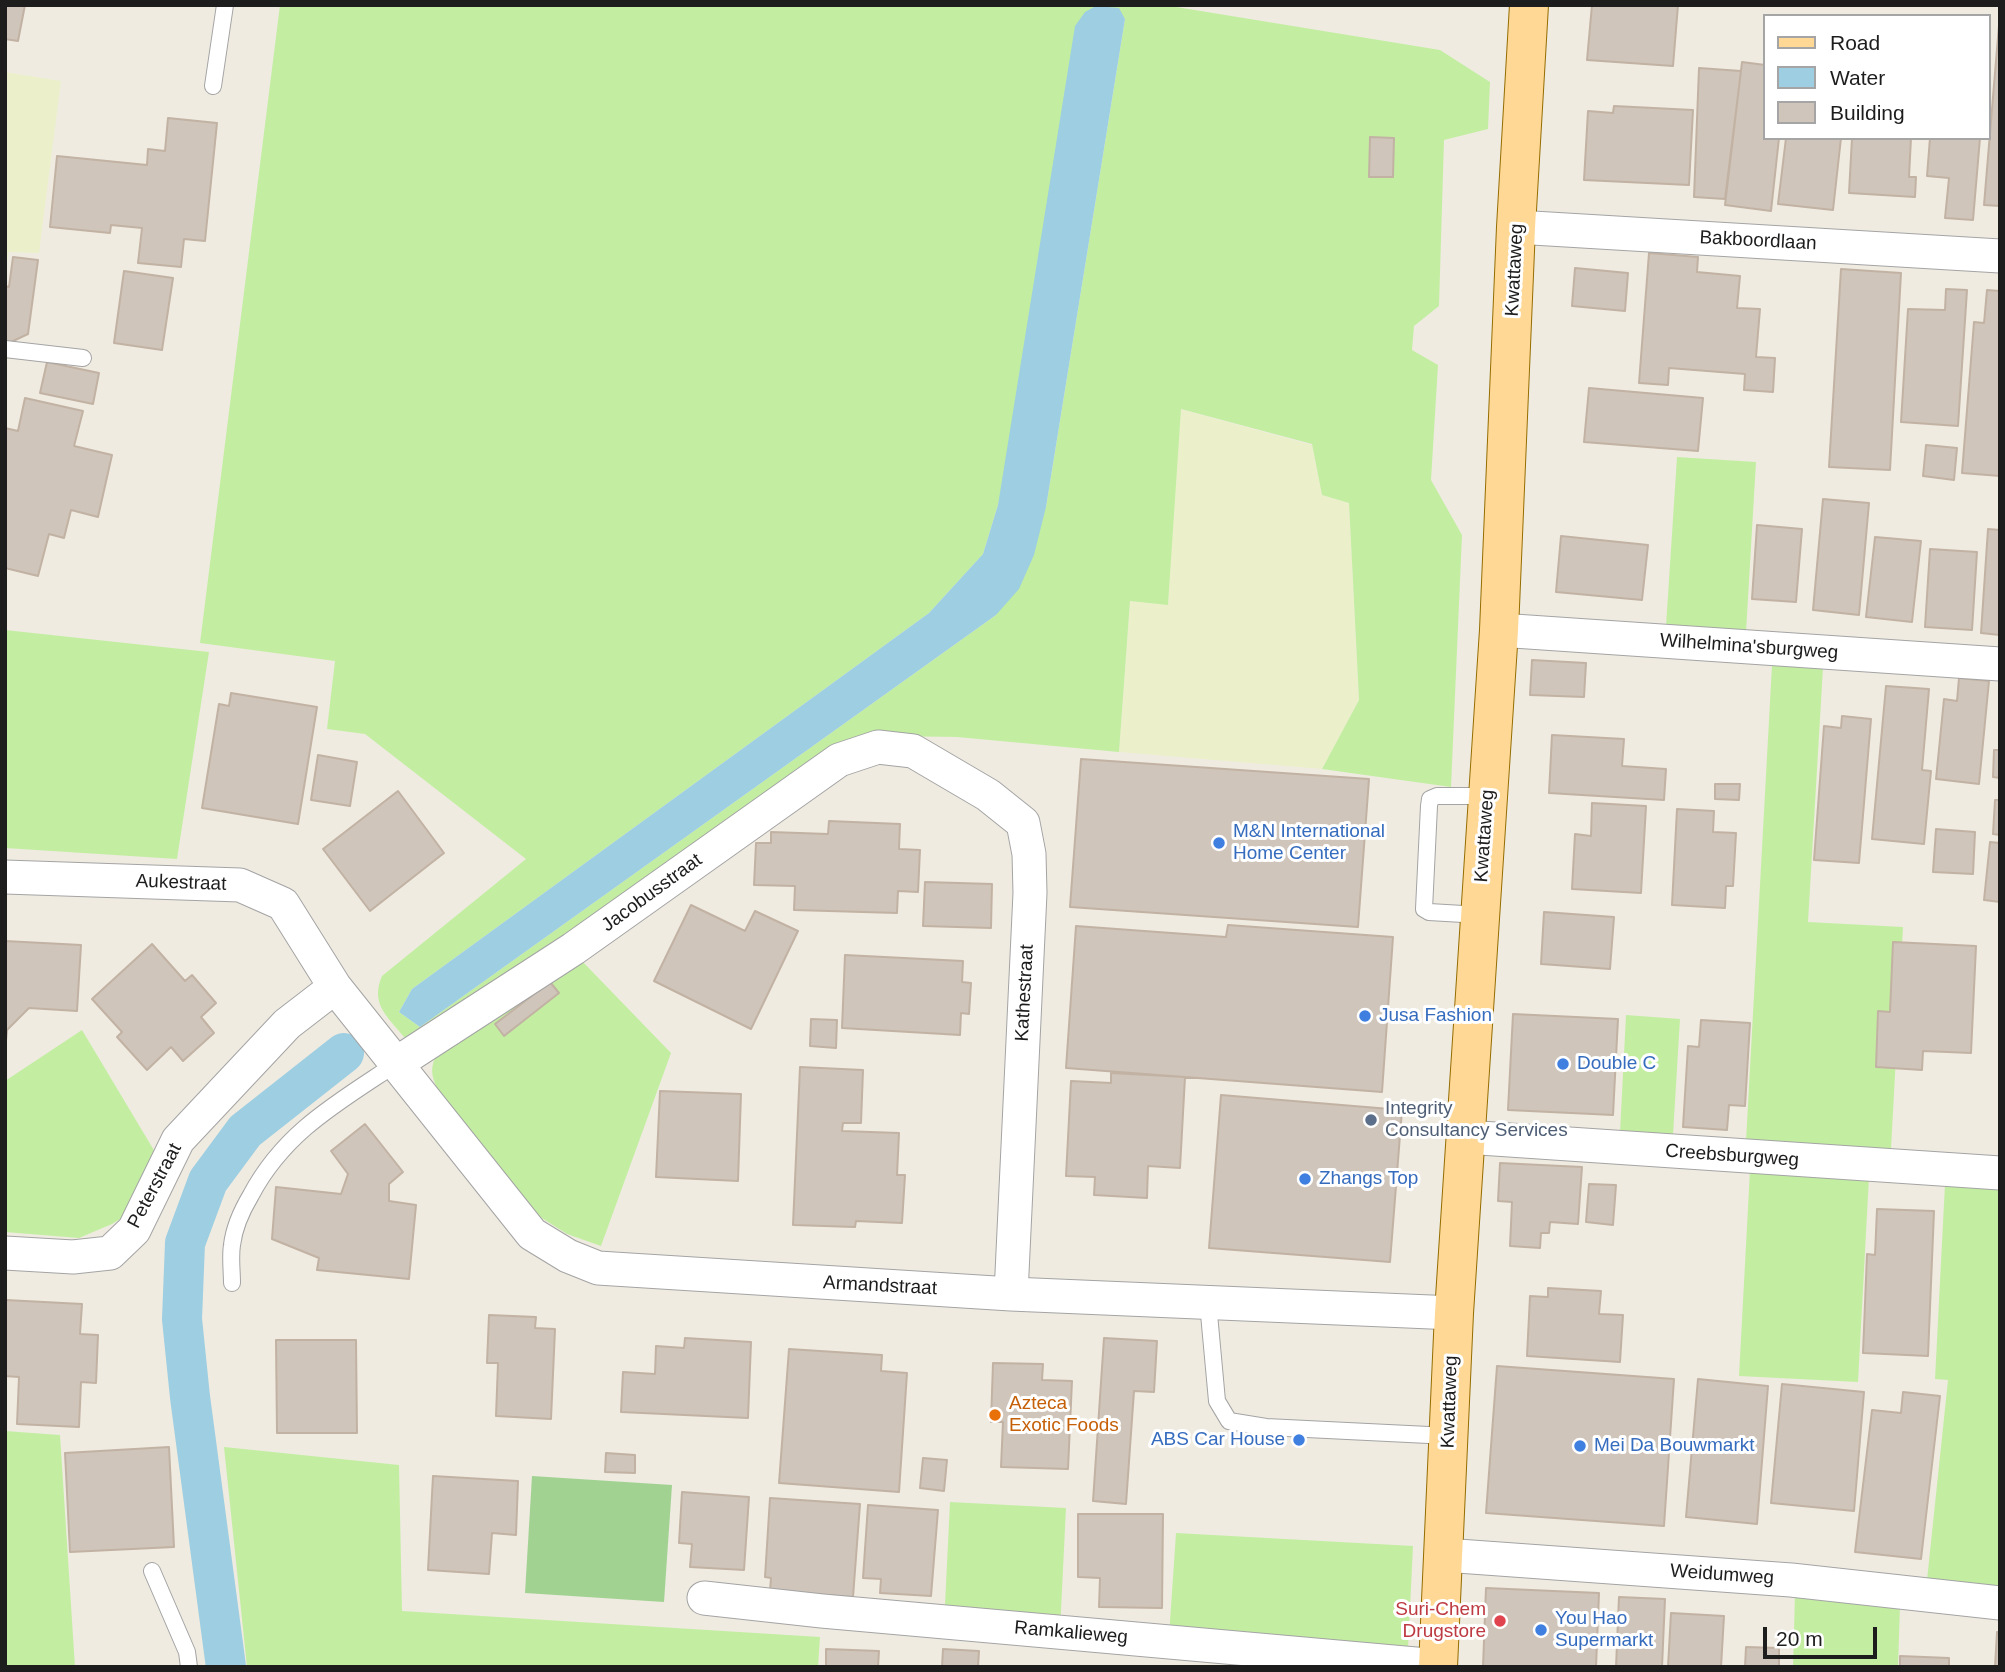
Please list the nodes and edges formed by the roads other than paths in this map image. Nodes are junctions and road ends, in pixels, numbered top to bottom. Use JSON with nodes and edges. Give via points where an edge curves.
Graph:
{"nodes":[{"id":1,"x":225,"y":5,"type":"edge"},
{"id":2,"x":1529,"y":5,"type":"edge"},
{"id":3,"x":213,"y":86,"type":"dead end"},
{"id":4,"x":1516,"y":227,"type":"junction"},
{"id":5,"x":2000,"y":256,"type":"edge"},
{"id":6,"x":5,"y":349,"type":"edge"},
{"id":7,"x":83,"y":358,"type":"dead end"},
{"id":8,"x":1499,"y":630,"type":"junction"},
{"id":9,"x":2000,"y":664,"type":"edge"},
{"id":10,"x":913,"y":751,"type":"joint"},
{"id":11,"x":1488,"y":796,"type":"junction"},
{"id":12,"x":5,"y":877,"type":"edge"},
{"id":13,"x":1480,"y":915,"type":"junction"},
{"id":14,"x":335,"y":986,"type":"junction"},
{"id":15,"x":397,"y":1063,"type":"junction"},
{"id":16,"x":1465,"y":1137,"type":"junction"},
{"id":17,"x":2000,"y":1173,"type":"edge"},
{"id":18,"x":5,"y":1253,"type":"edge"},
{"id":19,"x":232,"y":1283,"type":"dead end"},
{"id":20,"x":1011,"y":1293,"type":"junction"},
{"id":21,"x":1208,"y":1303,"type":"junction"},
{"id":22,"x":1454,"y":1313,"type":"junction"},
{"id":23,"x":1449,"y":1436,"type":"junction"},
{"id":24,"x":1444,"y":1555,"type":"junction"},
{"id":25,"x":152,"y":1571,"type":"dead end"},
{"id":26,"x":704,"y":1598,"type":"dead end"},
{"id":27,"x":2000,"y":1603,"type":"edge"},
{"id":28,"x":1437,"y":1666,"type":"edge"},
{"id":29,"x":189,"y":1667,"type":"edge"}],
"edges":[{"from":1,"to":3,"type":"lane"},
{"from":2,"to":4,"type":"main road","name":"Kwattaweg"},
{"from":4,"to":5,"type":"street","name":"Bakboordlaan"},
{"from":4,"to":8,"type":"main road","name":"Kwattaweg"},
{"from":6,"to":7,"type":"lane"},
{"from":8,"to":9,"type":"street","name":"Wilhelmina'sburgweg"},
{"from":8,"to":11,"type":"main road","name":"Kwattaweg"},
{"from":10,"to":15,"type":"street","name":"Jacobusstraat","via":[[878,747],[839,760],[573,949]]},
{"from":10,"to":20,"type":"street","name":"Kathestraat","via":[[988,795],[1023,823],[1029,854]]},
{"from":11,"to":13,"type":"main road","name":"Kwattaweg"},
{"from":11,"to":13,"type":"lane","via":[[1437,796],[1430,799],[1429,806],[1424,909]]},
{"from":12,"to":14,"type":"street","name":"Aukestraat","via":[[240,885],[282,904]]},
{"from":13,"to":16,"type":"main road","name":"Kwattaweg"},
{"from":14,"to":15,"type":"street","name":"Aukestraat"},
{"from":14,"to":18,"type":"street","name":"Peterstraat","via":[[287,1024],[178,1140],[134,1230],[110,1253],[73,1257]]},
{"from":15,"to":19,"type":"lane","via":[[317,1116],[287,1142],[259,1179],[241,1213],[232,1244]]},
{"from":15,"to":20,"type":"street","name":"Armandstraat","via":[[532,1234],[598,1268]]},
{"from":16,"to":17,"type":"street","name":"Creebsburgweg"},
{"from":16,"to":22,"type":"main road","name":"Kwattaweg"},
{"from":20,"to":21,"type":"street","name":"Armandstraat"},
{"from":21,"to":22,"type":"street","name":"Armandstraat"},
{"from":21,"to":23,"type":"lane","via":[[1217,1401],[1229,1421]]},
{"from":22,"to":23,"type":"main road","name":"Kwattaweg"},
{"from":23,"to":24,"type":"main road","name":"Kwattaweg"},
{"from":24,"to":27,"type":"street","name":"Weidumweg","via":[[1791,1580]]},
{"from":24,"to":28,"type":"main road","name":"Kwattaweg"},
{"from":25,"to":29,"type":"lane"},
{"from":26,"to":28,"type":"street","name":"Ramkalieweg"}]}
